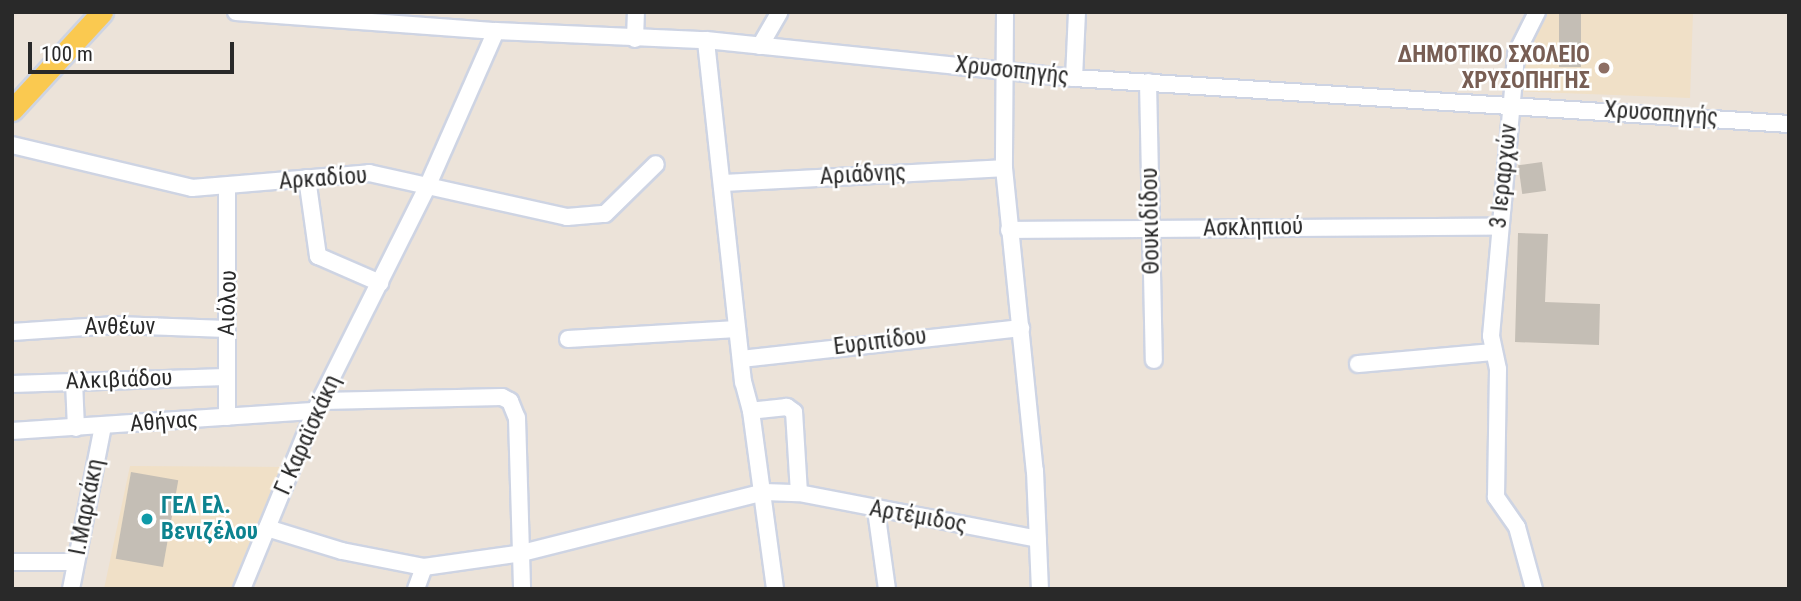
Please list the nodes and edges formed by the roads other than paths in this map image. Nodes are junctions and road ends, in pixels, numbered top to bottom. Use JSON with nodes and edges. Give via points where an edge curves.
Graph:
{"nodes":[{"id":1,"x":102,"y":12,"type":"edge"},
{"id":2,"x":236,"y":12,"type":"edge"},
{"id":3,"x":635,"y":12,"type":"edge"},
{"id":4,"x":780,"y":12,"type":"edge"},
{"id":5,"x":1005,"y":12,"type":"edge"},
{"id":6,"x":1077,"y":12,"type":"edge"},
{"id":7,"x":1537,"y":12,"type":"edge"},
{"id":8,"x":496,"y":32,"type":"junction"},
{"id":9,"x":635,"y":38,"type":"junction"},
{"id":10,"x":706,"y":40,"type":"junction"},
{"id":11,"x":760,"y":46,"type":"junction"},
{"id":12,"x":1007,"y":69,"type":"junction"},
{"id":13,"x":1074,"y":78,"type":"junction"},
{"id":14,"x":1149,"y":82,"type":"junction"},
{"id":15,"x":1512,"y":104,"type":"junction"},
{"id":16,"x":12,"y":110,"type":"edge"},
{"id":17,"x":1789,"y":124,"type":"edge"},
{"id":18,"x":12,"y":145,"type":"edge"},
{"id":19,"x":656,"y":164,"type":"dead end"},
{"id":20,"x":1004,"y":168,"type":"junction"},
{"id":21,"x":307,"y":178,"type":"junction"},
{"id":22,"x":722,"y":183,"type":"junction"},
{"id":23,"x":428,"y":185,"type":"junction"},
{"id":24,"x":227,"y":188,"type":"junction"},
{"id":25,"x":1498,"y":227,"type":"junction"},
{"id":26,"x":1009,"y":230,"type":"junction"},
{"id":27,"x":1150,"y":230,"type":"junction"},
{"id":28,"x":380,"y":283,"type":"junction"},
{"id":29,"x":1021,"y":328,"type":"junction"},
{"id":30,"x":227,"y":329,"type":"junction"},
{"id":31,"x":737,"y":329,"type":"junction"},
{"id":32,"x":12,"y":332,"type":"edge"},
{"id":33,"x":568,"y":339,"type":"dead end"},
{"id":34,"x":1492,"y":349,"type":"junction"},
{"id":35,"x":741,"y":359,"type":"junction"},
{"id":36,"x":1154,"y":360,"type":"dead end"},
{"id":37,"x":1358,"y":363,"type":"dead end"},
{"id":38,"x":226,"y":377,"type":"junction"},
{"id":39,"x":74,"y":381,"type":"junction"},
{"id":40,"x":12,"y":384,"type":"edge"},
{"id":41,"x":319,"y":406,"type":"junction"},
{"id":42,"x":751,"y":411,"type":"junction"},
{"id":43,"x":227,"y":417,"type":"junction"},
{"id":44,"x":103,"y":426,"type":"junction"},
{"id":45,"x":76,"y":428,"type":"junction"},
{"id":46,"x":12,"y":431,"type":"edge"},
{"id":47,"x":764,"y":492,"type":"junction"},
{"id":48,"x":799,"y":493,"type":"junction"},
{"id":49,"x":876,"y":510,"type":"junction"},
{"id":50,"x":267,"y":528,"type":"junction"},
{"id":51,"x":1038,"y":538,"type":"junction"},
{"id":52,"x":522,"y":554,"type":"junction"},
{"id":53,"x":12,"y":562,"type":"edge"},
{"id":54,"x":76,"y":562,"type":"junction"},
{"id":55,"x":424,"y":567,"type":"junction"},
{"id":56,"x":71,"y":589,"type":"edge"},
{"id":57,"x":242,"y":589,"type":"edge"},
{"id":58,"x":416,"y":589,"type":"edge"},
{"id":59,"x":522,"y":589,"type":"edge"},
{"id":60,"x":775,"y":589,"type":"edge"},
{"id":61,"x":887,"y":589,"type":"edge"},
{"id":62,"x":1040,"y":589,"type":"edge"},
{"id":63,"x":1534,"y":589,"type":"edge"}],
"edges":[{"from":1,"to":16,"type":"main road"},
{"from":2,"to":8,"type":"street","name":"Χρυσοπηγής"},
{"from":3,"to":9,"type":"street"},
{"from":4,"to":11,"type":"street"},
{"from":5,"to":12,"type":"street"},
{"from":6,"to":13,"type":"street"},
{"from":7,"to":15,"type":"street","name":"3 Ιεραρχών","via":[[1516,54]]},
{"from":8,"to":9,"type":"street","name":"Χρυσοπηγής"},
{"from":8,"to":23,"type":"street","name":"Γ. Καραϊσκάκη"},
{"from":9,"to":10,"type":"street","name":"Χρυσοπηγής"},
{"from":10,"to":11,"type":"street","name":"Χρυσοπηγής"},
{"from":10,"to":22,"type":"street"},
{"from":11,"to":12,"type":"street","name":"Χρυσοπηγής"},
{"from":12,"to":13,"type":"street","name":"Χρυσοπηγής"},
{"from":12,"to":20,"type":"street"},
{"from":13,"to":14,"type":"street","name":"Χρυσοπηγής"},
{"from":14,"to":15,"type":"street","name":"Χρυσοπηγής"},
{"from":14,"to":27,"type":"street","name":"Θουκιδίδου"},
{"from":15,"to":17,"type":"street","name":"Χρυσοπηγής"},
{"from":15,"to":25,"type":"street","name":"3 Ιεραρχών"},
{"from":18,"to":24,"type":"street","name":"Αρκαδίου","via":[[180,186]]},
{"from":19,"to":23,"type":"street","name":"Αρκαδίου","via":[[621,204],[606,214],[586,217],[517,209]]},
{"from":20,"to":22,"type":"street","name":"Αριάδνης"},
{"from":20,"to":26,"type":"street"},
{"from":21,"to":23,"type":"street","name":"Αρκαδίου","via":[[369,173]]},
{"from":21,"to":24,"type":"street","name":"Αρκαδίου"},
{"from":21,"to":28,"type":"street","via":[[318,256]]},
{"from":22,"to":31,"type":"street"},
{"from":23,"to":28,"type":"street","name":"Γ. Καραϊσκάκη"},
{"from":24,"to":30,"type":"street","name":"Αιόλου"},
{"from":25,"to":27,"type":"street","name":"Ασκληπιού"},
{"from":25,"to":34,"type":"street","name":"3 Ιεραρχών"},
{"from":26,"to":27,"type":"street","name":"Ασκληπιού"},
{"from":26,"to":29,"type":"street"},
{"from":27,"to":36,"type":"street","name":"Θουκιδίδου"},
{"from":28,"to":41,"type":"street","name":"Γ. Καραϊσκάκη"},
{"from":29,"to":35,"type":"street","name":"Ευριπίδου"},
{"from":29,"to":51,"type":"street"},
{"from":30,"to":32,"type":"street","name":"Ανθέων","via":[[116,325]]},
{"from":30,"to":38,"type":"street","name":"Αιόλου"},
{"from":31,"to":33,"type":"street"},
{"from":31,"to":35,"type":"street"},
{"from":34,"to":37,"type":"street"},
{"from":34,"to":63,"type":"street","name":"3 Ιεραρχών","via":[[1497,369],[1496,497],[1517,527]]},
{"from":35,"to":42,"type":"street"},
{"from":38,"to":39,"type":"street","name":"Αλκιβιάδου"},
{"from":38,"to":43,"type":"street","name":"Αιόλου"},
{"from":39,"to":40,"type":"street","name":"Αλκιβιάδου"},
{"from":39,"to":45,"type":"street"},
{"from":41,"to":43,"type":"street","name":"Αθήνας"},
{"from":41,"to":50,"type":"street","name":"Γ. Καραϊσκάκη"},
{"from":41,"to":52,"type":"street","name":"Αθήνας","via":[[502,397],[510,401],[517,418]]},
{"from":42,"to":47,"type":"street"},
{"from":42,"to":48,"type":"street","via":[[787,407],[794,412]]},
{"from":43,"to":44,"type":"street","name":"Αθήνας"},
{"from":44,"to":45,"type":"street","name":"Αθήνας"},
{"from":44,"to":54,"type":"street","name":"Ι.Μαρκάκη"},
{"from":45,"to":46,"type":"street","name":"Αθήνας"},
{"from":47,"to":48,"type":"street"},
{"from":47,"to":52,"type":"street"},
{"from":47,"to":60,"type":"street"},
{"from":48,"to":49,"type":"street","name":"Αρτέμιδος"},
{"from":49,"to":51,"type":"street","name":"Αρτέμιδος"},
{"from":49,"to":61,"type":"street"},
{"from":50,"to":55,"type":"street","via":[[342,551]]},
{"from":50,"to":57,"type":"street","name":"Γ. Καραϊσκάκη"},
{"from":51,"to":62,"type":"street"},
{"from":52,"to":55,"type":"street"},
{"from":52,"to":59,"type":"street"},
{"from":53,"to":54,"type":"street"},
{"from":54,"to":56,"type":"street","name":"Ι.Μαρκάκη"},
{"from":55,"to":58,"type":"street"}]}
